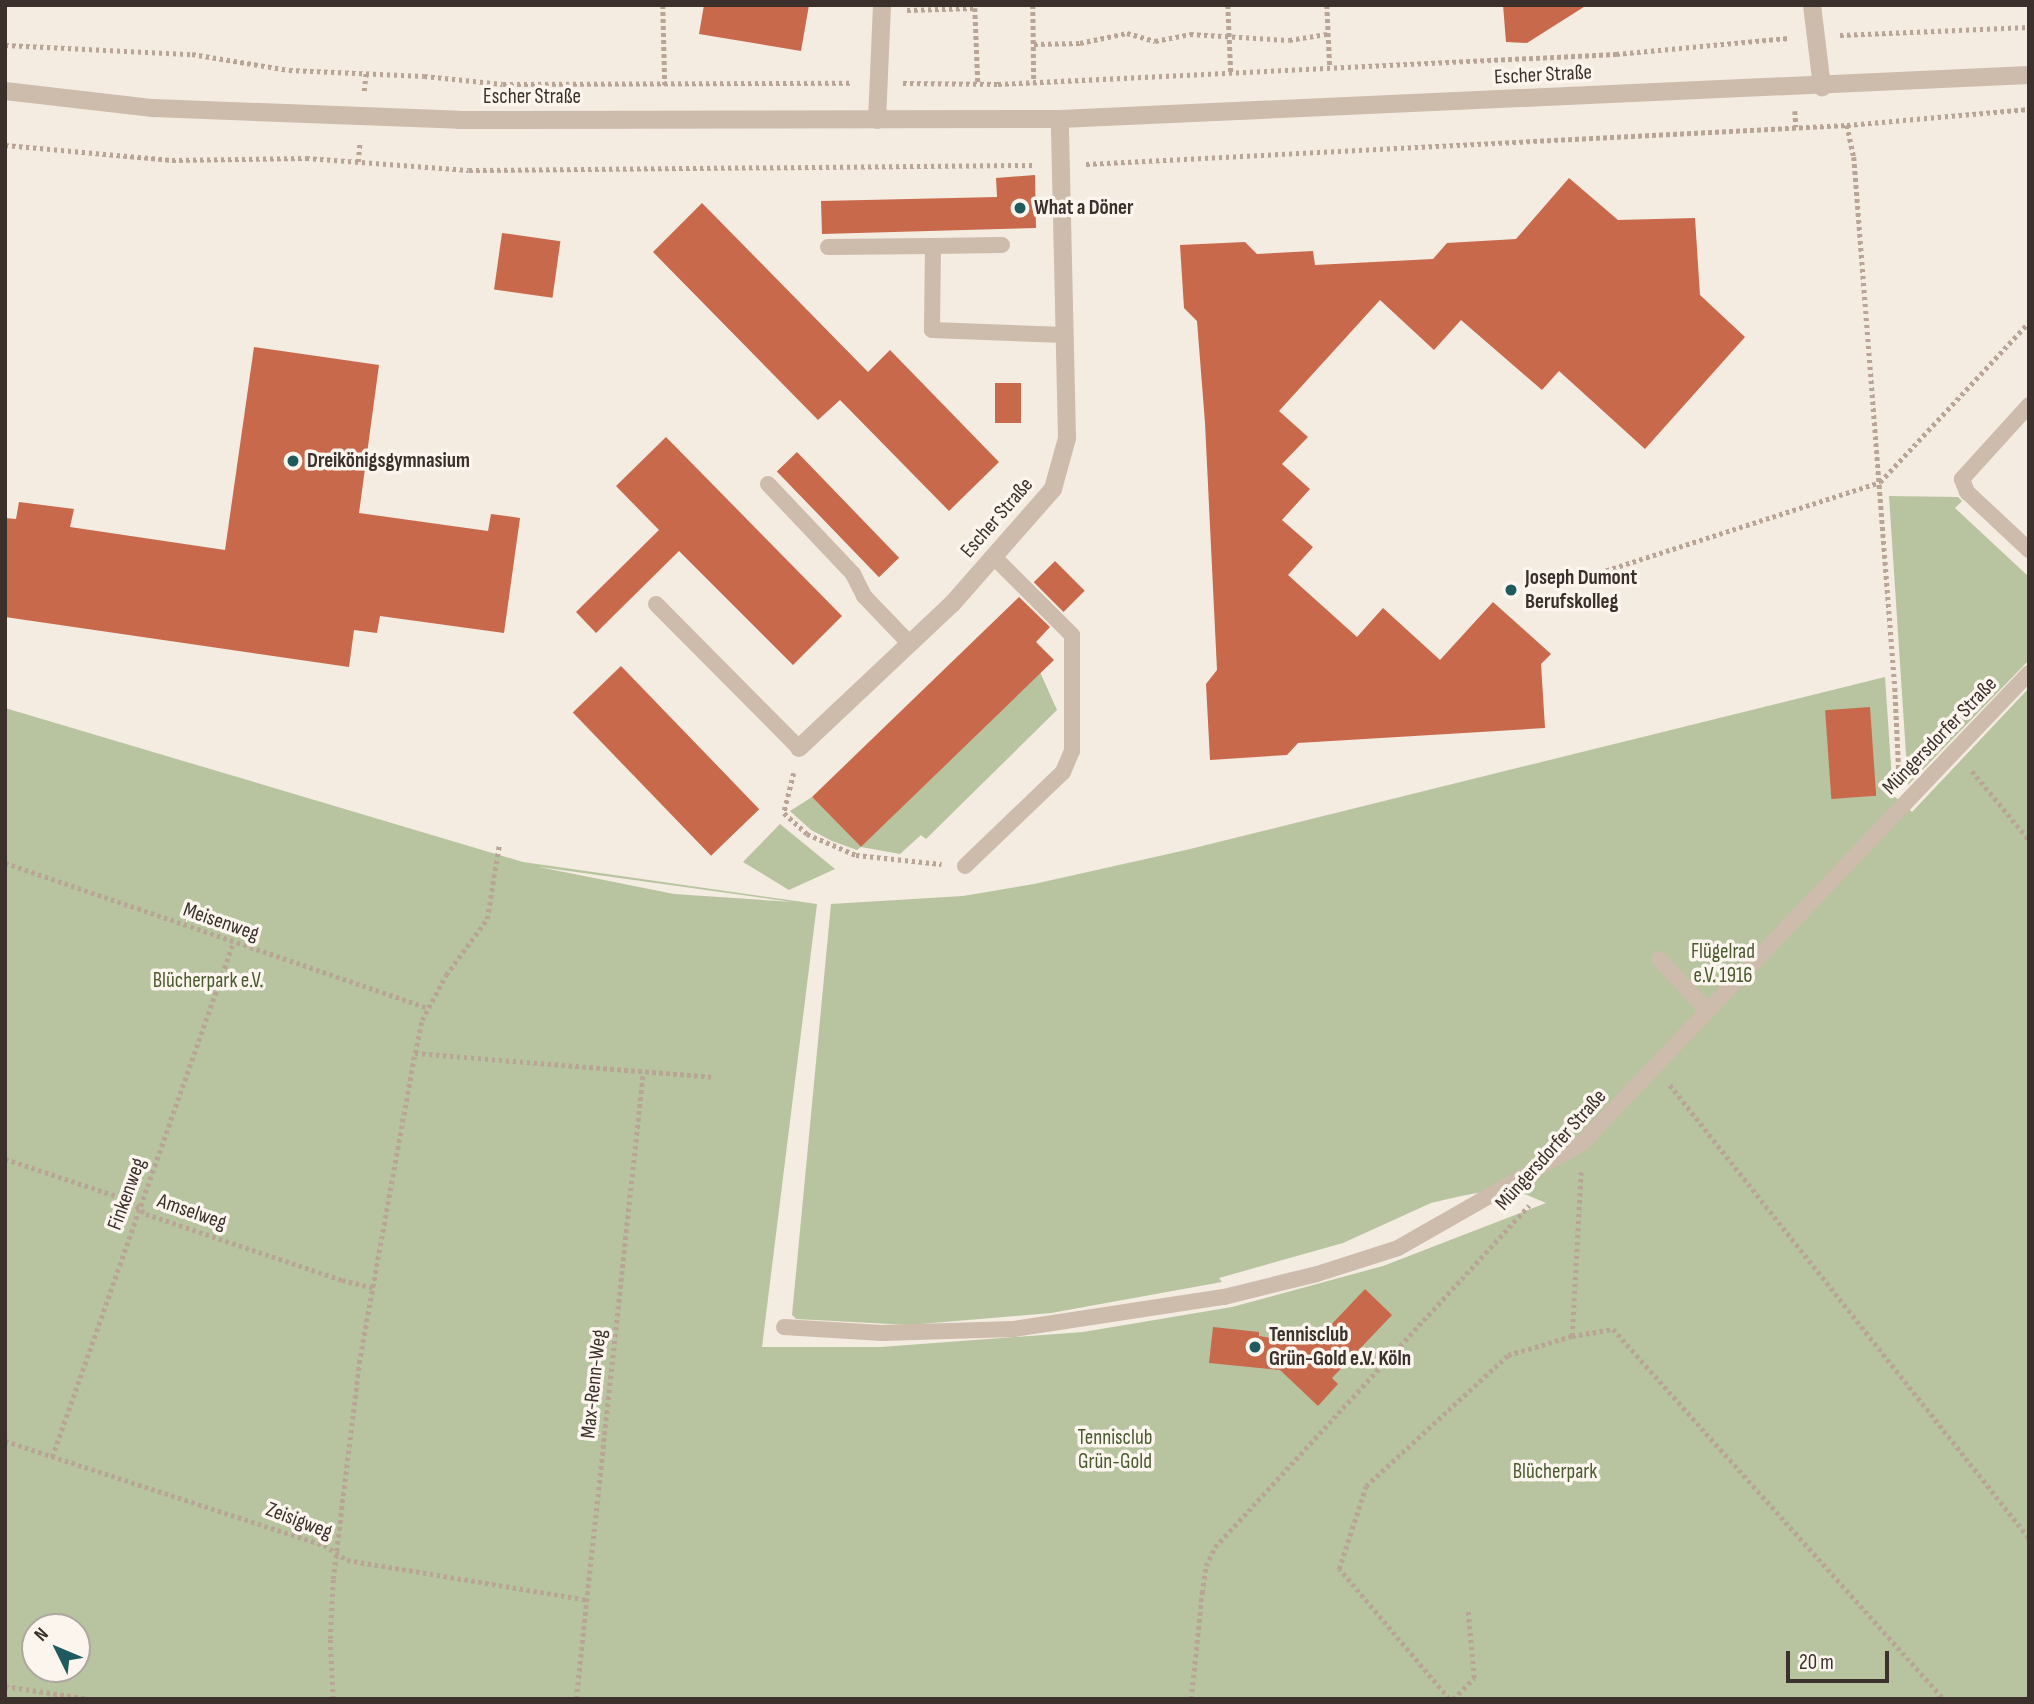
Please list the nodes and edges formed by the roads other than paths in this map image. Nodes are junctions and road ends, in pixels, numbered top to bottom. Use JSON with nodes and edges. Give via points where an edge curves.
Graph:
{"nodes":[{"id":1,"x":1812,"y":5,"type":"edge"},
{"id":2,"x":882,"y":9,"type":"edge"},
{"id":3,"x":2029,"y":75,"type":"edge"},
{"id":4,"x":1822,"y":87,"type":"junction"},
{"id":5,"x":5,"y":91,"type":"edge"},
{"id":6,"x":1060,"y":119,"type":"junction"},
{"id":7,"x":877,"y":120,"type":"junction"},
{"id":8,"x":1002,"y":245,"type":"dead end"},
{"id":9,"x":933,"y":246,"type":"junction"},
{"id":10,"x":828,"y":247,"type":"dead end"},
{"id":11,"x":1065,"y":335,"type":"junction"},
{"id":12,"x":2029,"y":405,"type":"edge"},
{"id":13,"x":768,"y":484,"type":"dead end"},
{"id":14,"x":2029,"y":550,"type":"edge"},
{"id":15,"x":994,"y":557,"type":"junction"},
{"id":16,"x":656,"y":604,"type":"dead end"},
{"id":17,"x":910,"y":644,"type":"junction"},
{"id":18,"x":2029,"y":673,"type":"edge"},
{"id":19,"x":799,"y":748,"type":"joint"},
{"id":20,"x":965,"y":866,"type":"road end"},
{"id":21,"x":1659,"y":959,"type":"dead end"},
{"id":22,"x":1708,"y":1011,"type":"junction"},
{"id":23,"x":784,"y":1327,"type":"dead end"}],
"edges":[{"from":1,"to":4,"type":"street"},
{"from":2,"to":7,"type":"street"},
{"from":3,"to":4,"type":"street","name":"Escher Straße"},
{"from":4,"to":6,"type":"street","name":"Escher Straße"},
{"from":5,"to":7,"type":"street","name":"Escher Straße","via":[[153,108],[459,120]]},
{"from":6,"to":7,"type":"street","name":"Escher Straße"},
{"from":6,"to":11,"type":"street","name":"Escher Straße"},
{"from":8,"to":9,"type":"lane"},
{"from":9,"to":10,"type":"lane"},
{"from":9,"to":11,"type":"lane","via":[[932,330]]},
{"from":11,"to":15,"type":"street","name":"Escher Straße","via":[[1067,438],[1053,489]]},
{"from":12,"to":14,"type":"lane","via":[[1962,479],[1967,492]]},
{"from":13,"to":17,"type":"lane","via":[[853,574],[864,596]]},
{"from":15,"to":17,"type":"street","name":"Escher Straße"},
{"from":15,"to":20,"type":"lane","via":[[1072,635],[1072,751],[1063,772]]},
{"from":16,"to":19,"type":"lane"},
{"from":17,"to":19,"type":"street","name":"Escher Straße"},
{"from":18,"to":22,"type":"lane","name":"Müngersdorfer Straße"},
{"from":21,"to":22,"type":"lane"},
{"from":22,"to":23,"type":"lane","name":"Müngersdorfer Straße","via":[[1582,1143],[1398,1248],[1224,1297],[1014,1329],[882,1333]]}]}
